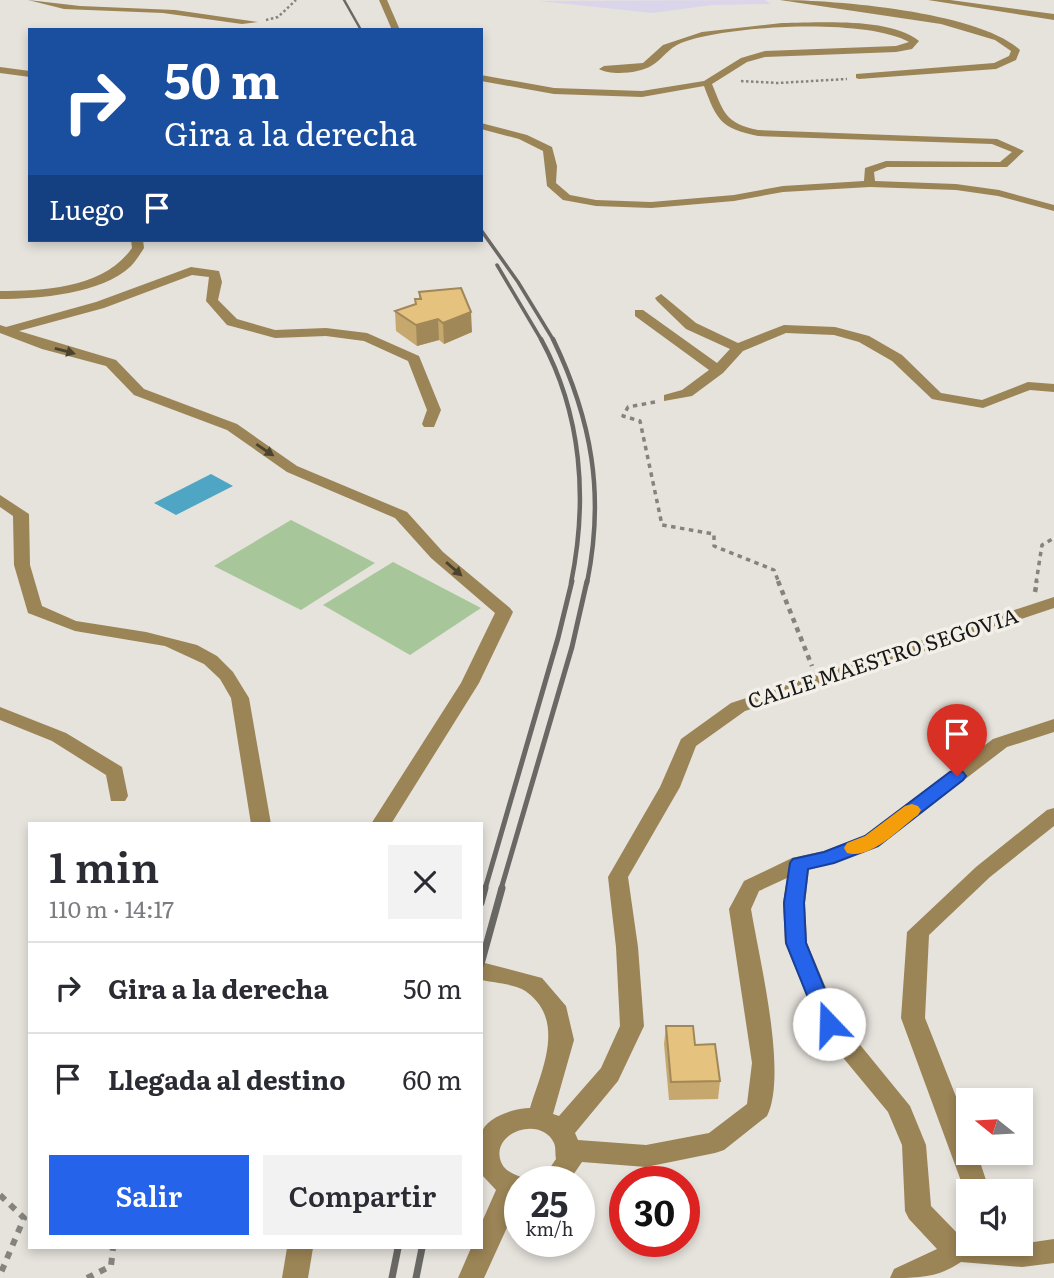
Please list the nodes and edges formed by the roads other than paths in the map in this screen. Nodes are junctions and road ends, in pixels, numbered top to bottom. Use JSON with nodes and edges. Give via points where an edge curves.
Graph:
{"nodes":[{"id":1,"x":32,"y":0,"type":"edge"},
{"id":2,"x":383,"y":0,"type":"edge"},
{"id":3,"x":784,"y":0,"type":"edge"},
{"id":4,"x":932,"y":0,"type":"edge"},
{"id":5,"x":951,"y":0,"type":"edge"},
{"id":6,"x":1054,"y":15,"type":"edge"},
{"id":7,"x":254,"y":22,"type":"road end"},
{"id":8,"x":395,"y":28,"type":"edge"},
{"id":9,"x":604,"y":69,"type":"dead end"},
{"id":10,"x":0,"y":70,"type":"edge"},
{"id":11,"x":28,"y":74,"type":"edge"},
{"id":12,"x":859,"y":76,"type":"road end"},
{"id":13,"x":483,"y":78,"type":"edge"},
{"id":14,"x":711,"y":80,"type":"junction"},
{"id":15,"x":483,"y":127,"type":"edge"},
{"id":16,"x":483,"y":131,"type":"edge"},
{"id":17,"x":523,"y":137,"type":"junction"},
{"id":18,"x":870,"y":184,"type":"junction"},
{"id":19,"x":1054,"y":208,"type":"edge"},
{"id":20,"x":137,"y":242,"type":"edge"},
{"id":21,"x":0,"y":295,"type":"edge"},
{"id":22,"x":661,"y":298,"type":"dead end"},
{"id":23,"x":639,"y":313,"type":"dead end"},
{"id":24,"x":3,"y":330,"type":"edge"},
{"id":25,"x":737,"y":348,"type":"junction"},
{"id":26,"x":718,"y":370,"type":"junction"},
{"id":27,"x":1054,"y":388,"type":"edge"},
{"id":28,"x":669,"y":398,"type":"road end"},
{"id":29,"x":429,"y":424,"type":"dead end"},
{"id":30,"x":0,"y":500,"type":"edge"},
{"id":31,"x":1054,"y":602,"type":"edge"},
{"id":32,"x":0,"y":713,"type":"edge"},
{"id":33,"x":1054,"y":724,"type":"edge"},
{"id":34,"x":118,"y":796,"type":"dead end"},
{"id":35,"x":1054,"y":815,"type":"edge"},
{"id":36,"x":261,"y":822,"type":"edge"},
{"id":37,"x":382,"y":822,"type":"edge"},
{"id":38,"x":799,"y":863,"type":"junction"},
{"id":39,"x":483,"y":971,"type":"edge"},
{"id":40,"x":539,"y":1118,"type":"junction"},
{"id":41,"x":565,"y":1140,"type":"junction"},
{"id":42,"x":566,"y":1166,"type":"edge"},
{"id":43,"x":973,"y":1179,"type":"edge"},
{"id":44,"x":504,"y":1181,"type":"edge"},
{"id":45,"x":504,"y":1211,"type":"edge"},
{"id":46,"x":956,"y":1238,"type":"edge"},
{"id":47,"x":956,"y":1248,"type":"edge"},
{"id":48,"x":300,"y":1249,"type":"edge"},
{"id":49,"x":1054,"y":1251,"type":"edge"},
{"id":50,"x":1033,"y":1254,"type":"edge"},
{"id":51,"x":295,"y":1278,"type":"edge"},
{"id":52,"x":471,"y":1278,"type":"edge"},
{"id":53,"x":903,"y":1278,"type":"edge"}],
"edges":[{"from":1,"to":7,"type":"street"},
{"from":2,"to":8,"type":"street"},
{"from":3,"to":12,"type":"street","via":[[931,20],[990,34],[1016,50],[1013,58],[996,66]]},
{"from":4,"to":6,"type":"street"},
{"from":5,"to":6,"type":"street"},
{"from":9,"to":14,"type":"street","via":[[649,64],[665,48],[681,41],[741,28],[848,27],[893,31],[915,41],[896,49],[765,54],[732,65]]},
{"from":10,"to":11,"type":"street"},
{"from":13,"to":14,"type":"street","via":[[606,95],[642,94]]},
{"from":14,"to":18,"type":"street","via":[[720,117],[732,128],[758,133],[993,141],[1019,151],[1003,165],[886,164],[869,170]]},
{"from":15,"to":17,"type":"street"},
{"from":16,"to":17,"type":"street"},
{"from":17,"to":18,"type":"street","via":[[548,149],[551,184],[567,198],[651,205]]},
{"from":18,"to":19,"type":"street","via":[[978,190]]},
{"from":20,"to":21,"type":"street","via":[[126,265],[89,283],[30,295]]},
{"from":22,"to":25,"type":"street","via":[[691,326]]},
{"from":23,"to":26,"type":"street"},
{"from":24,"to":29,"type":"street","via":[[100,306],[191,271],[215,274],[212,301],[232,322],[275,334],[326,332],[367,337],[414,359],[435,410]]},
{"from":24,"to":37,"type":"street","one_way":true,"via":[[111,363],[139,392],[232,428],[292,469],[401,515],[438,555],[504,612],[470,683]]},
{"from":25,"to":26,"type":"street"},
{"from":25,"to":27,"type":"street","via":[[784,329],[835,331],[863,338],[897,358],[937,396],[983,404],[1028,386]]},
{"from":26,"to":28,"type":"street","via":[[687,393]]},
{"from":30,"to":36,"type":"street","via":[[21,514],[22,565],[34,610],[73,626],[141,634],[205,654],[232,679],[240,698]]},
{"from":31,"to":41,"type":"street","name":"CALLE MAESTRO SEGOVIA","via":[[738,707],[688,743],[670,787],[618,877],[632,1026],[610,1074]]},
{"from":32,"to":34,"type":"street","via":[[59,737],[115,772]]},
{"from":33,"to":38,"type":"street","via":[[1000,743],[871,841]]},
{"from":35,"to":43,"type":"street","via":[[918,932],[913,1018]]},
{"from":38,"to":41,"type":"street","via":[[751,886],[740,909],[764,1063],[758,1109],[715,1142],[646,1156]]},
{"from":38,"to":46,"type":"street","via":[[796,943],[829,1024],[898,1106],[914,1145],[918,1211]]},
{"from":39,"to":40,"type":"street","via":[[534,984],[555,1006],[562,1040]]},
{"from":40,"to":41,"type":"street"},
{"from":40,"to":44,"type":"street","via":[[512,1120],[492,1135],[487,1158]]},
{"from":41,"to":42,"type":"street","name":"CALLE MAESTRO SEGOVIA"},
{"from":45,"to":52,"type":"street"},
{"from":47,"to":53,"type":"street","via":[[941,1262]]},
{"from":48,"to":51,"type":"street"},
{"from":49,"to":50,"type":"street"}]}
